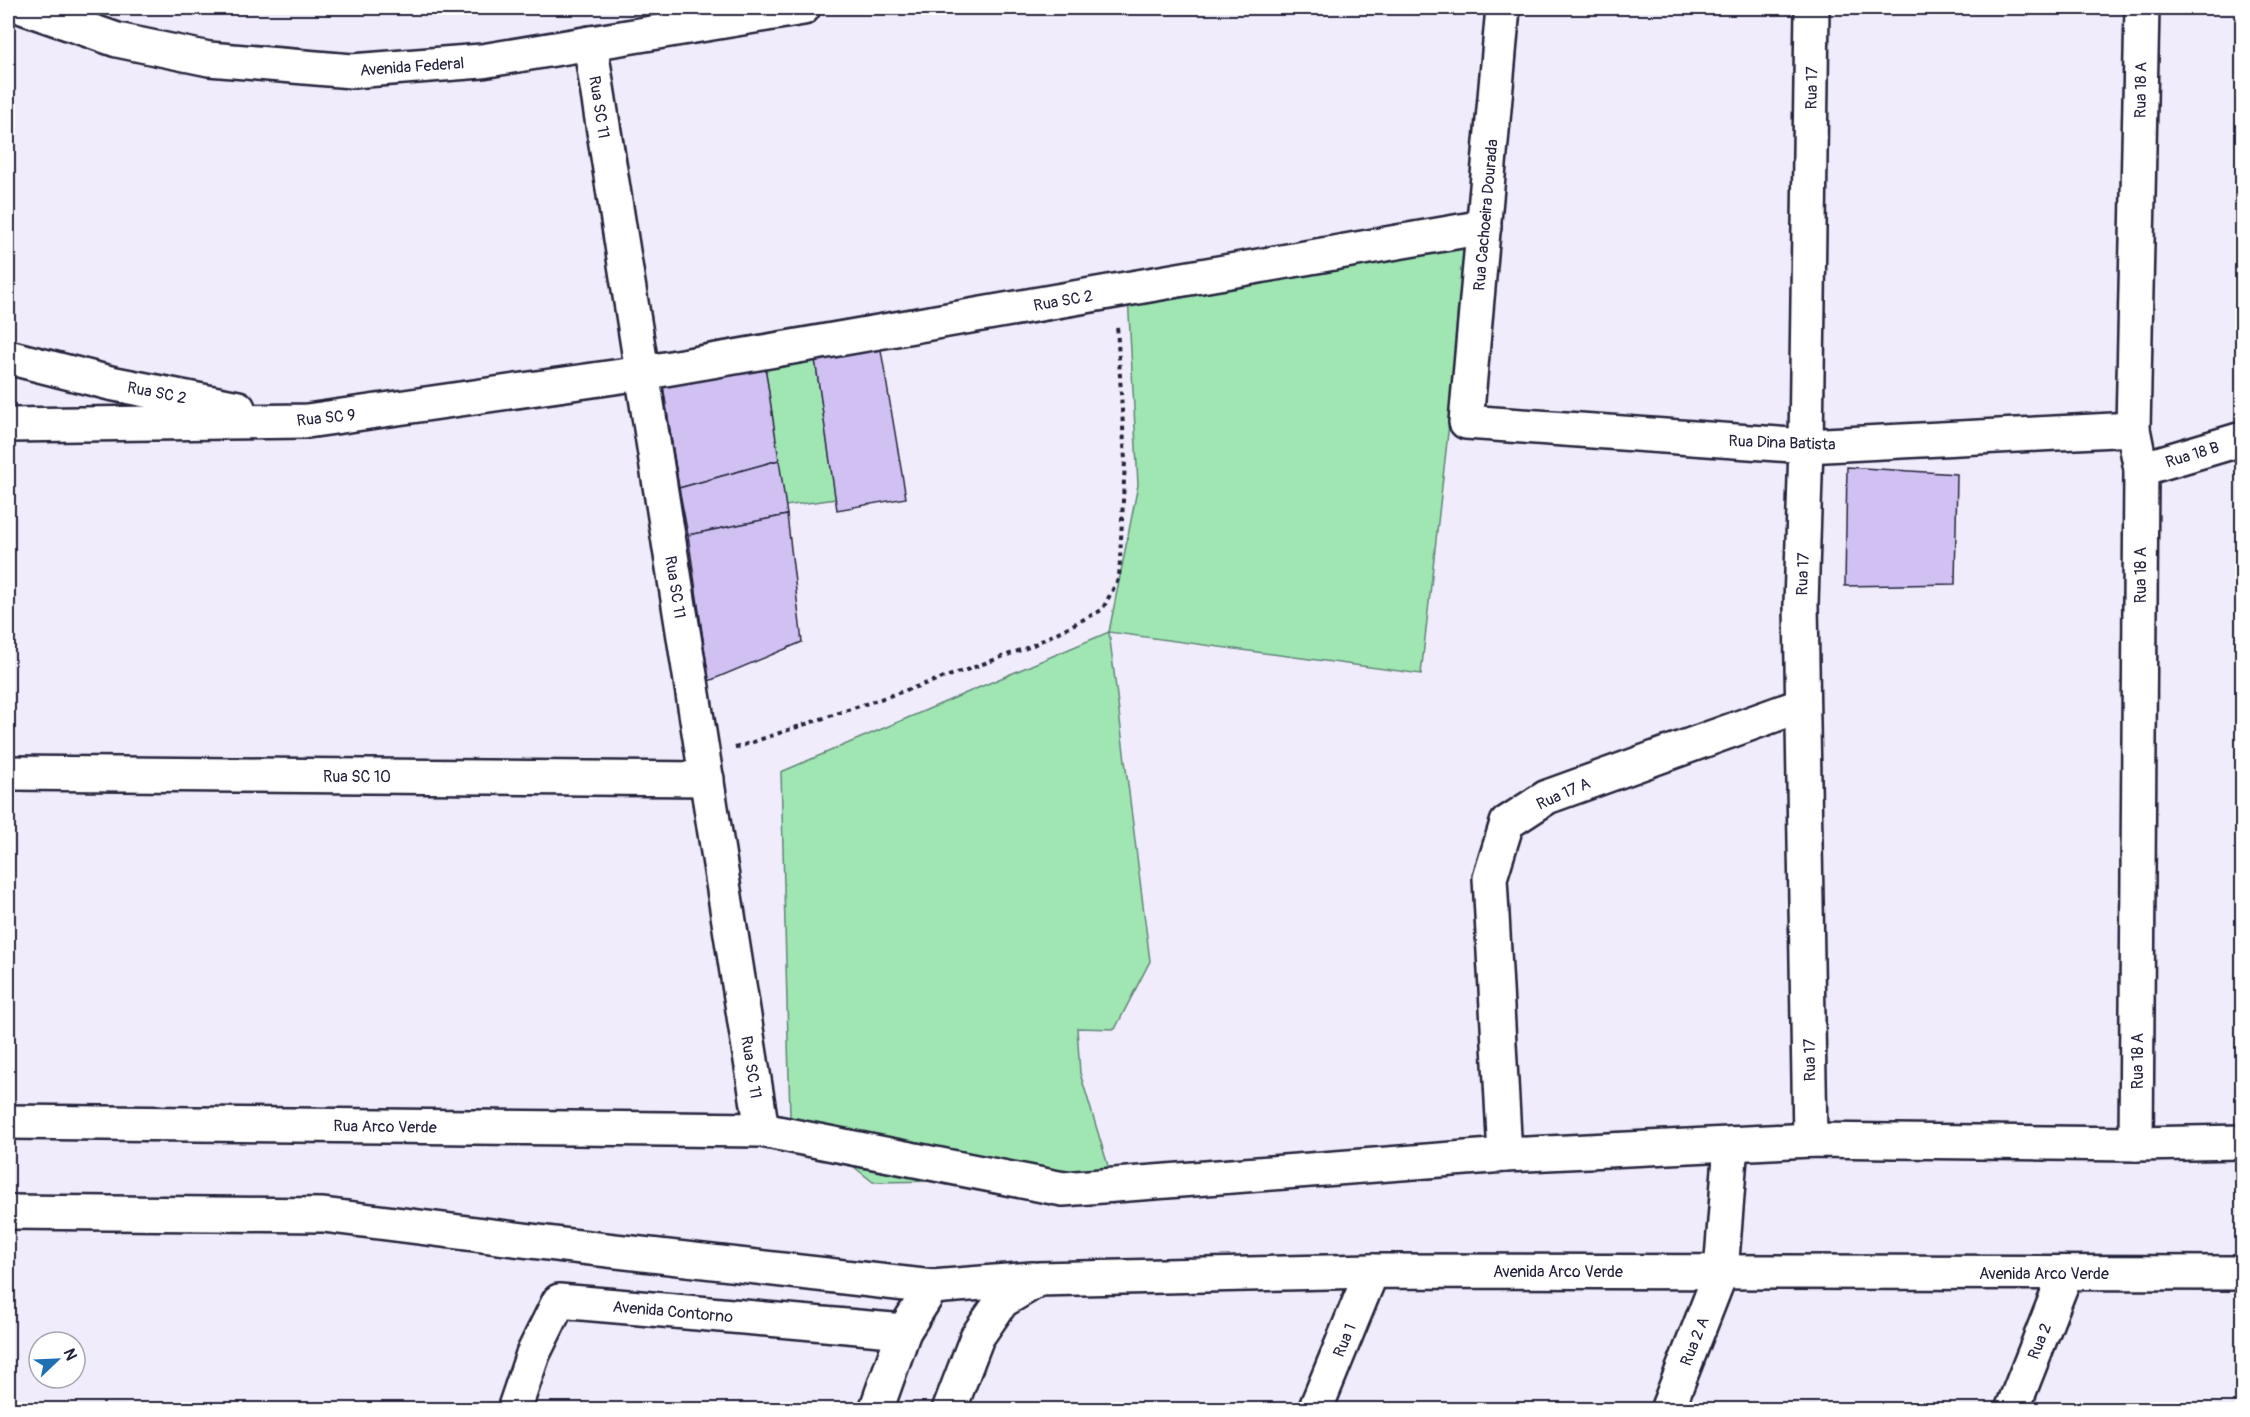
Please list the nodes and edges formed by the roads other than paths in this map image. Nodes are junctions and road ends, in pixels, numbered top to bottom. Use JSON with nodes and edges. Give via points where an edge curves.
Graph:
{"nodes":[{"id":1,"x":24,"y":8,"type":"edge"},
{"id":2,"x":803,"y":8,"type":"edge"},
{"id":3,"x":1503,"y":8,"type":"edge"},
{"id":4,"x":1812,"y":8,"type":"edge"},
{"id":5,"x":2142,"y":8,"type":"edge"},
{"id":6,"x":590,"y":43,"type":"junction"},
{"id":7,"x":1484,"y":227,"type":"junction"},
{"id":8,"x":8,"y":357,"type":"edge"},
{"id":9,"x":642,"y":373,"type":"junction"},
{"id":10,"x":307,"y":421,"type":"junction"},
{"id":11,"x":1466,"y":422,"type":"joint"},
{"id":12,"x":8,"y":425,"type":"edge"},
{"id":13,"x":2133,"y":429,"type":"junction"},
{"id":14,"x":2242,"y":439,"type":"edge"},
{"id":15,"x":1806,"y":446,"type":"junction"},
{"id":16,"x":2141,"y":469,"type":"junction"},
{"id":17,"x":1802,"y":705,"type":"junction"},
{"id":18,"x":705,"y":769,"type":"junction"},
{"id":19,"x":8,"y":773,"type":"edge"},
{"id":20,"x":8,"y":1122,"type":"edge"},
{"id":21,"x":762,"y":1130,"type":"junction"},
{"id":22,"x":1810,"y":1140,"type":"junction"},
{"id":23,"x":2242,"y":1142,"type":"edge"},
{"id":24,"x":1731,"y":1144,"type":"junction"},
{"id":25,"x":2136,"y":1144,"type":"junction"},
{"id":26,"x":1505,"y":1155,"type":"junction"},
{"id":27,"x":8,"y":1212,"type":"edge"},
{"id":28,"x":1372,"y":1271,"type":"junction"},
{"id":29,"x":1721,"y":1272,"type":"junction"},
{"id":30,"x":2066,"y":1273,"type":"junction"},
{"id":31,"x":2242,"y":1273,"type":"edge"},
{"id":32,"x":1039,"y":1279,"type":"junction"},
{"id":33,"x":932,"y":1287,"type":"junction"},
{"id":34,"x":904,"y":1331,"type":"junction"},
{"id":35,"x":514,"y":1410,"type":"edge"},
{"id":36,"x":876,"y":1410,"type":"edge"},
{"id":37,"x":949,"y":1410,"type":"edge"},
{"id":38,"x":1315,"y":1410,"type":"edge"},
{"id":39,"x":1667,"y":1410,"type":"edge"},
{"id":40,"x":2012,"y":1410,"type":"edge"}],
"edges":[{"from":1,"to":6,"type":"street","name":"Avenida Federal","via":[[117,40],[209,59],[352,71],[482,61]]},
{"from":2,"to":6,"type":"street","name":"Avenida Federal"},
{"from":3,"to":7,"type":"street","name":"Rua Cachoeira Dourada"},
{"from":4,"to":15,"type":"street","name":"Rua 17"},
{"from":5,"to":13,"type":"street","name":"Rua 18 A"},
{"from":6,"to":9,"type":"street","name":"Rua SC 11"},
{"from":7,"to":9,"type":"street","name":"Rua SC 2"},
{"from":7,"to":11,"type":"street","name":"Rua Cachoeira Dourada"},
{"from":8,"to":10,"type":"street","name":"Rua SC 2","via":[[110,383]]},
{"from":9,"to":10,"type":"street","name":"Rua SC 9"},
{"from":9,"to":18,"type":"street","name":"Rua SC 11"},
{"from":10,"to":12,"type":"street","name":"Rua SC 9"},
{"from":11,"to":15,"type":"street","name":"Rua Dina Batista"},
{"from":13,"to":15,"type":"street","name":"Rua Dina Batista"},
{"from":13,"to":16,"type":"street","name":"Rua 18 A"},
{"from":14,"to":16,"type":"street","name":"Rua 18 B"},
{"from":15,"to":17,"type":"street","name":"Rua 17"},
{"from":16,"to":25,"type":"street","name":"Rua 18 A"},
{"from":17,"to":22,"type":"street","name":"Rua 17"},
{"from":17,"to":26,"type":"street","name":"Rua 17 A","via":[[1547,797],[1507,823],[1490,878]]},
{"from":18,"to":19,"type":"street","name":"Rua SC 10"},
{"from":18,"to":21,"type":"street","name":"Rua SC 11"},
{"from":20,"to":21,"type":"street","name":"Rua Arco Verde"},
{"from":21,"to":26,"type":"street","name":"Rua Arco Verde","via":[[1063,1189]]},
{"from":22,"to":24,"type":"street"},
{"from":22,"to":25,"type":"street"},
{"from":23,"to":25,"type":"street"},
{"from":24,"to":26,"type":"street"},
{"from":24,"to":29,"type":"street","name":"Rua 2 A"},
{"from":27,"to":33,"type":"street","via":[[323,1215]]},
{"from":28,"to":29,"type":"street","name":"Avenida Arco Verde"},
{"from":28,"to":32,"type":"street","name":"Avenida Arco Verde"},
{"from":28,"to":38,"type":"street","name":"Rua 1"},
{"from":29,"to":30,"type":"street","name":"Avenida Arco Verde"},
{"from":29,"to":39,"type":"street","name":"Rua 2 A"},
{"from":30,"to":31,"type":"street","name":"Avenida Arco Verde"},
{"from":30,"to":40,"type":"street","name":"Rua 2"},
{"from":32,"to":33,"type":"street"},
{"from":32,"to":37,"type":"street","name":"Avenida Arco Verde","via":[[1002,1301],[977,1337]]},
{"from":33,"to":34,"type":"street"},
{"from":34,"to":35,"type":"street","name":"Avenida Contorno","via":[[559,1301],[533,1354]]},
{"from":34,"to":36,"type":"street"}]}
